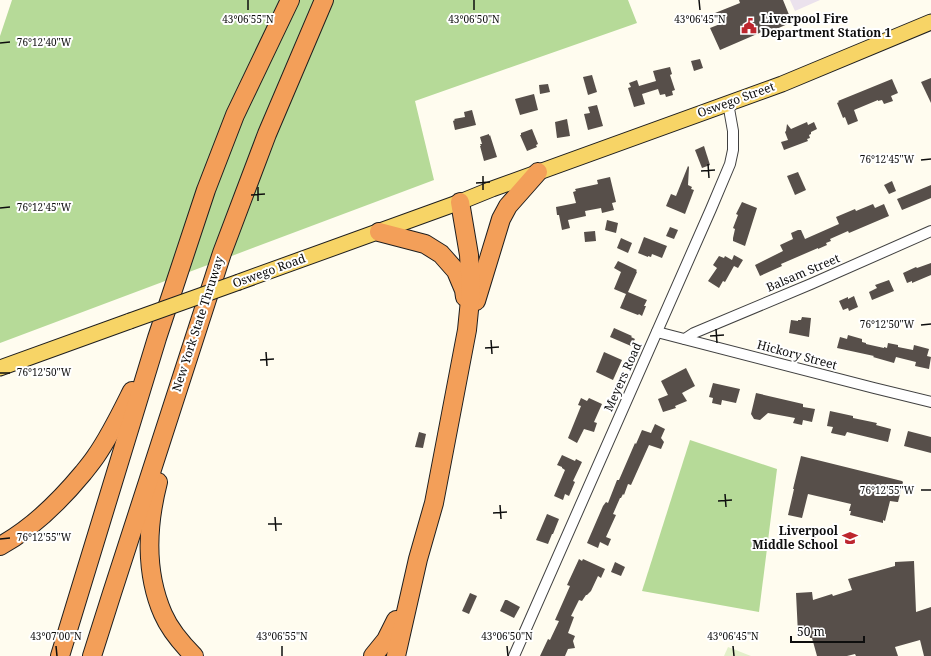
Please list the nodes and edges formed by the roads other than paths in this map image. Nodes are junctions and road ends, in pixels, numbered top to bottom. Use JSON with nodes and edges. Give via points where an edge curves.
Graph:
{"nodes":[{"id":1,"x":290,"y":0,"type":"edge"},
{"id":2,"x":324,"y":0,"type":"edge"},
{"id":3,"x":931,"y":22,"type":"edge"},
{"id":4,"x":728,"y":103,"type":"junction"},
{"id":5,"x":538,"y":172,"type":"junction"},
{"id":6,"x":460,"y":202,"type":"junction"},
{"id":7,"x":931,"y":231,"type":"edge"},
{"id":8,"x":379,"y":232,"type":"junction"},
{"id":9,"x":467,"y":330,"type":"junction"},
{"id":10,"x":657,"y":332,"type":"junction"},
{"id":11,"x":157,"y":338,"type":"junction"},
{"id":12,"x":685,"y":339,"type":"junction"},
{"id":13,"x":0,"y":368,"type":"edge"},
{"id":14,"x":178,"y":386,"type":"junction"},
{"id":15,"x":931,"y":402,"type":"edge"},
{"id":16,"x":446,"y":442,"type":"junction"},
{"id":17,"x":0,"y":546,"type":"edge"},
{"id":18,"x":396,"y":620,"type":"junction"},
{"id":19,"x":60,"y":656,"type":"edge"},
{"id":20,"x":92,"y":656,"type":"edge"},
{"id":21,"x":194,"y":656,"type":"edge"},
{"id":22,"x":373,"y":656,"type":"edge"},
{"id":23,"x":388,"y":656,"type":"edge"},
{"id":24,"x":396,"y":656,"type":"edge"},
{"id":25,"x":514,"y":656,"type":"edge"}],
"edges":[{"from":1,"to":11,"type":"highway","via":[[235,115],[206,190]]},
{"from":2,"to":14,"type":"highway","name":"New York State Thruway","via":[[253,171],[222,253]]},
{"from":3,"to":4,"type":"main road","name":"Oswego Street","via":[[782,84]]},
{"from":4,"to":5,"type":"main road","name":"Oswego Street"},
{"from":4,"to":10,"type":"street","name":"Meyers Road","via":[[733,131],[730,164]]},
{"from":5,"to":6,"type":"main road","name":"Oswego Road"},
{"from":5,"to":9,"type":"highway","via":[[508,206],[501,219]]},
{"from":6,"to":8,"type":"main road","name":"Oswego Road"},
{"from":6,"to":9,"type":"highway","via":[[471,283]]},
{"from":7,"to":12,"type":"street","name":"Balsam Street"},
{"from":8,"to":9,"type":"highway","via":[[425,244],[441,254],[456,271],[464,290]]},
{"from":8,"to":13,"type":"main road","name":"Oswego Road","bridge":true},
{"from":9,"to":16,"type":"highway"},
{"from":10,"to":12,"type":"street","name":"Hickory Street"},
{"from":10,"to":25,"type":"street","name":"Meyers Road"},
{"from":11,"to":17,"type":"highway","via":[[118,421],[96,456],[46,514]]},
{"from":11,"to":19,"type":"highway"},
{"from":12,"to":15,"type":"street","name":"Hickory Street"},
{"from":14,"to":20,"type":"highway","name":"New York State Thruway"},
{"from":14,"to":21,"type":"highway","via":[[176,408],[154,498],[150,533],[151,569],[164,615],[180,642]]},
{"from":16,"to":18,"type":"highway","via":[[427,494]]},
{"from":16,"to":24,"type":"highway","via":[[434,503],[418,559]]},
{"from":18,"to":22,"type":"highway","via":[[386,640]]},
{"from":18,"to":23,"type":"highway"}]}
